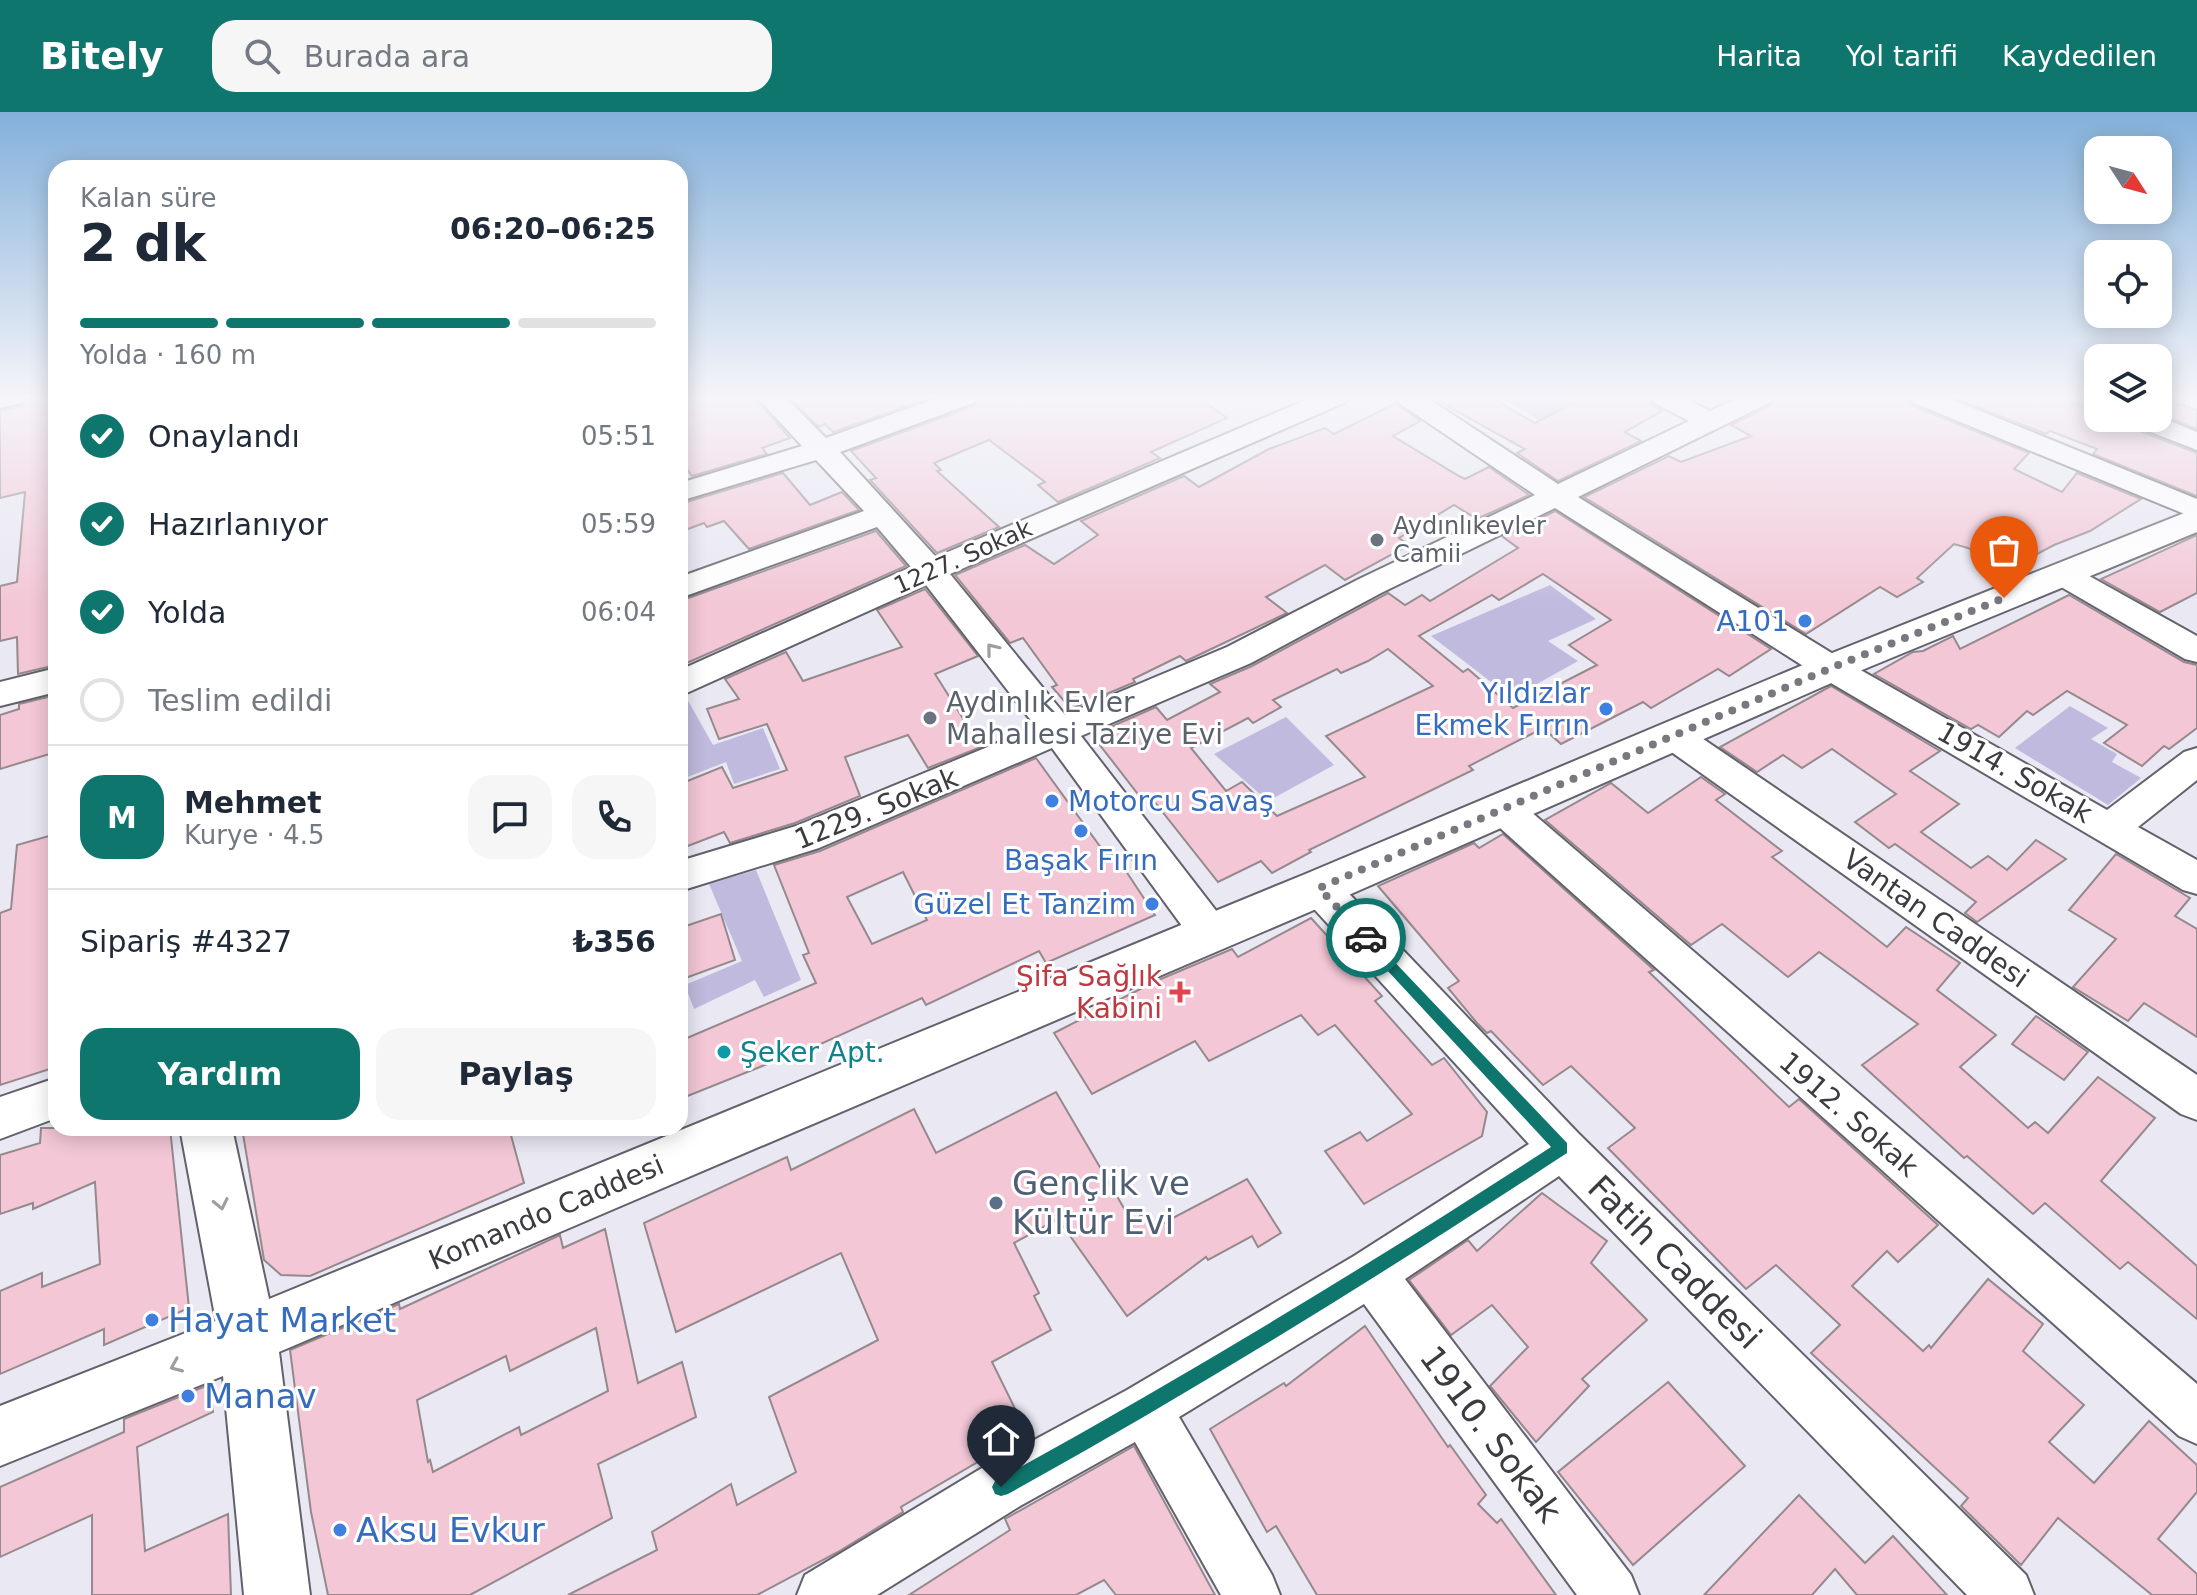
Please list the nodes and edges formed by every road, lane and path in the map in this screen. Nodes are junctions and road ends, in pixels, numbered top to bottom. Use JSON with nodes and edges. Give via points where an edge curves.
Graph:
{"nodes":[{"id":1,"x":766,"y":466,"type":"edge"},
{"id":2,"x":835,"y":466,"type":"edge"},
{"id":3,"x":1174,"y":466,"type":"edge"},
{"id":4,"x":1512,"y":466,"type":"edge"},
{"id":5,"x":1617,"y":466,"type":"edge"},
{"id":6,"x":2091,"y":466,"type":"edge"},
{"id":7,"x":688,"y":490,"type":"edge"},
{"id":8,"x":1555,"y":495,"type":"junction"},
{"id":9,"x":2197,"y":510,"type":"edge"},
{"id":10,"x":882,"y":515,"type":"junction"},
{"id":11,"x":2197,"y":519,"type":"edge"},
{"id":12,"x":930,"y":571,"type":"junction"},
{"id":13,"x":2062,"y":574,"type":"junction"},
{"id":14,"x":688,"y":585,"type":"edge"},
{"id":15,"x":2197,"y":651,"type":"edge"},
{"id":16,"x":1831,"y":668,"type":"junction"},
{"id":17,"x":688,"y":680,"type":"edge"},
{"id":18,"x":48,"y":682,"type":"edge"},
{"id":19,"x":0,"y":694,"type":"edge"},
{"id":20,"x":1059,"y":733,"type":"junction"},
{"id":21,"x":1675,"y":737,"type":"junction"},
{"id":22,"x":2197,"y":761,"type":"edge"},
{"id":23,"x":1503,"y":809,"type":"junction"},
{"id":24,"x":2111,"y":827,"type":"junction"},
{"id":25,"x":688,"y":874,"type":"edge"},
{"id":26,"x":2197,"y":879,"type":"edge"},
{"id":27,"x":1319,"y":888,"type":"junction"},
{"id":28,"x":1210,"y":933,"type":"junction"},
{"id":29,"x":2197,"y":1100,"type":"edge"},
{"id":30,"x":48,"y":1101,"type":"edge"},
{"id":31,"x":0,"y":1118,"type":"edge"},
{"id":32,"x":208,"y":1136,"type":"edge"},
{"id":33,"x":1562,"y":1148,"type":"junction"},
{"id":34,"x":1371,"y":1273,"type":"junction"},
{"id":35,"x":248,"y":1335,"type":"junction"},
{"id":36,"x":1145,"y":1408,"type":"junction"},
{"id":37,"x":2197,"y":1418,"type":"edge"},
{"id":38,"x":0,"y":1436,"type":"edge"},
{"id":39,"x":277,"y":1595,"type":"edge"},
{"id":40,"x":825,"y":1595,"type":"edge"},
{"id":41,"x":1252,"y":1595,"type":"edge"},
{"id":42,"x":1611,"y":1595,"type":"edge"},
{"id":43,"x":2006,"y":1595,"type":"edge"}],
"edges":[{"from":1,"to":7,"type":"street"},
{"from":2,"to":10,"type":"street"},
{"from":3,"to":12,"type":"street","name":"1227. Sokak"},
{"from":4,"to":8,"type":"street","name":"1914. Sokak"},
{"from":5,"to":8,"type":"street","name":"1229. Sokak"},
{"from":6,"to":9,"type":"street"},
{"from":8,"to":16,"type":"street","name":"1914. Sokak"},
{"from":8,"to":20,"type":"street","name":"1229. Sokak","via":[[1239,655]]},
{"from":10,"to":12,"type":"street"},
{"from":10,"to":14,"type":"street"},
{"from":11,"to":13,"type":"main road","name":"Komando Caddesi"},
{"from":12,"to":17,"type":"street","name":"1227. Sokak"},
{"from":20,"to":12,"type":"street","one_way":true},
{"from":13,"to":15,"type":"street"},
{"from":13,"to":16,"type":"main road","name":"Komando Caddesi"},
{"from":16,"to":21,"type":"main road","name":"Komando Caddesi"},
{"from":16,"to":24,"type":"street","name":"1914. Sokak"},
{"from":18,"to":19,"type":"street"},
{"from":20,"to":25,"type":"street","name":"1229. Sokak","via":[[806,838]]},
{"from":20,"to":28,"type":"street"},
{"from":21,"to":23,"type":"main road","name":"Komando Caddesi"},
{"from":21,"to":29,"type":"street","name":"Vantan Caddesi"},
{"from":22,"to":24,"type":"street"},
{"from":23,"to":27,"type":"main road","name":"Komando Caddesi"},
{"from":23,"to":37,"type":"street","name":"1912. Sokak"},
{"from":24,"to":26,"type":"street","name":"1914. Sokak"},
{"from":27,"to":28,"type":"main road","name":"Komando Caddesi"},
{"from":27,"to":33,"type":"street","name":"Fatih Caddesi"},
{"from":28,"to":35,"type":"main road","name":"Komando Caddesi"},
{"from":30,"to":31,"type":"street"},
{"from":32,"to":35,"type":"main road","one_way":true},
{"from":33,"to":34,"type":"street"},
{"from":33,"to":43,"type":"street","name":"Fatih Caddesi"},
{"from":34,"to":36,"type":"street"},
{"from":34,"to":42,"type":"street","name":"1910. Sokak"},
{"from":35,"to":38,"type":"main road","name":"Komando Caddesi","one_way":true},
{"from":35,"to":39,"type":"main road"},
{"from":36,"to":40,"type":"street","via":[[1001,1487]]},
{"from":36,"to":41,"type":"street"}]}
